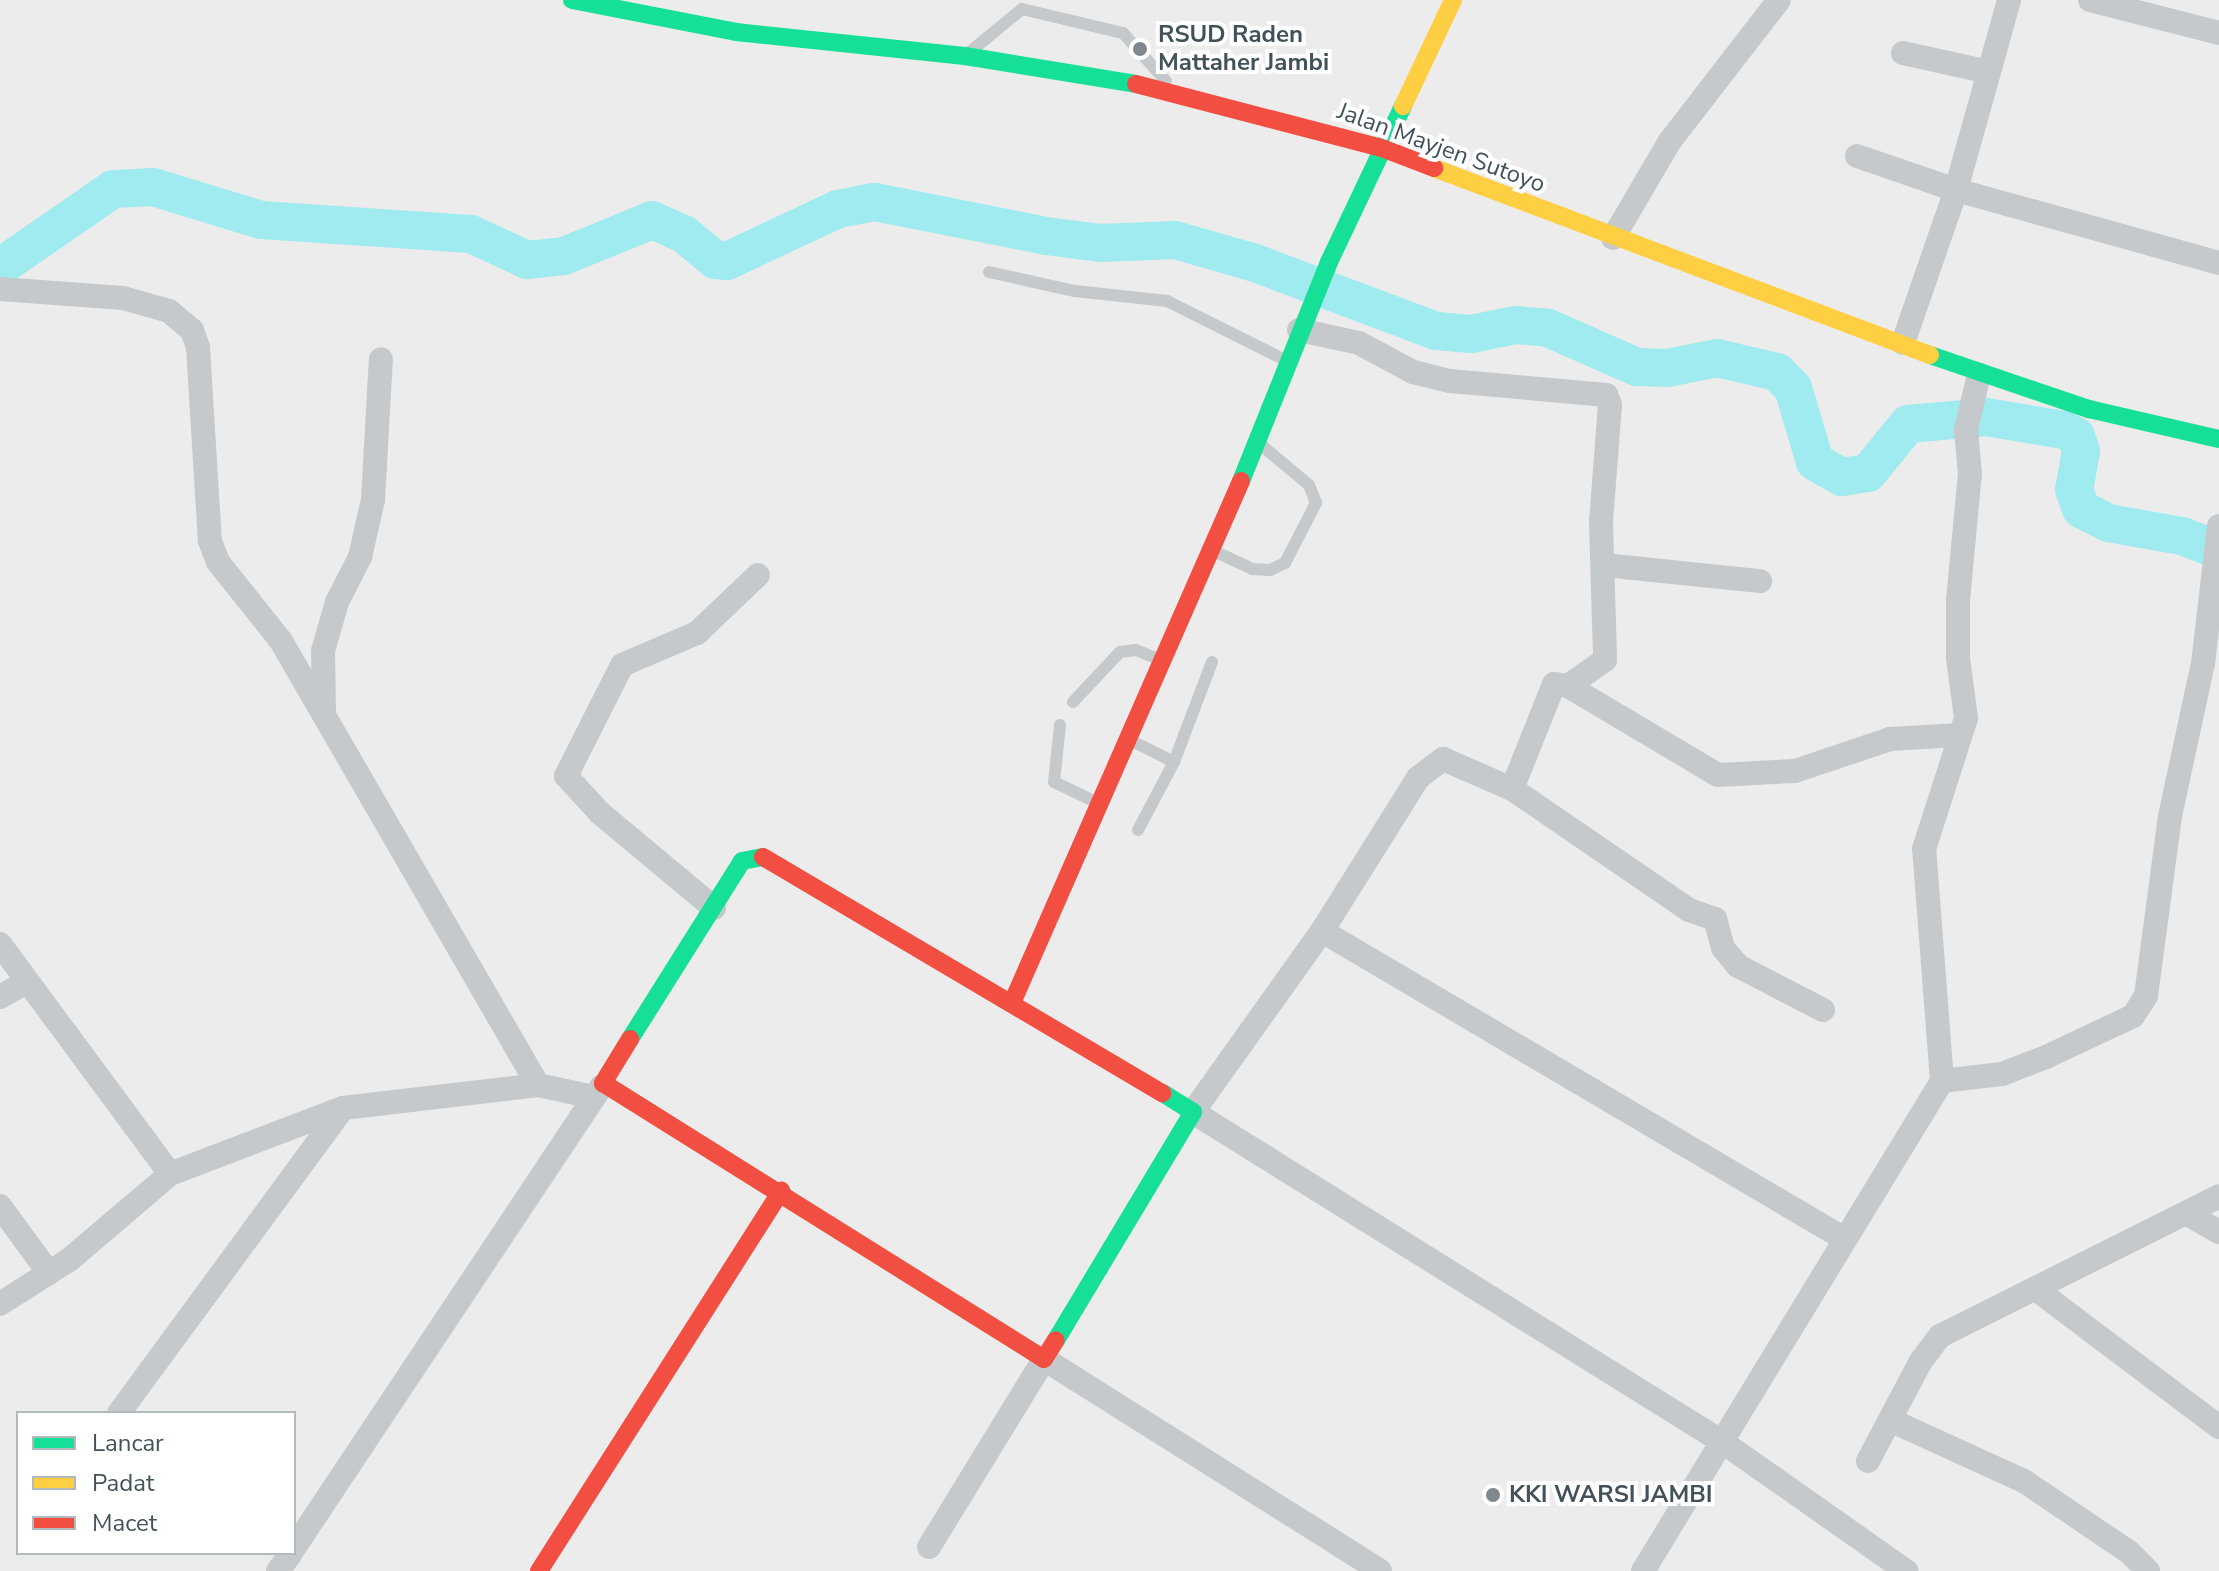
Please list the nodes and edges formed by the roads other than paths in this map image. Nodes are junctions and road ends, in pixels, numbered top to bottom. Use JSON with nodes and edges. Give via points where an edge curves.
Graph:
{"nodes":[{"id":1,"x":572,"y":0,"type":"edge"},
{"id":2,"x":662,"y":0,"type":"edge"},
{"id":3,"x":1453,"y":0,"type":"edge"},
{"id":4,"x":1779,"y":0,"type":"edge"},
{"id":5,"x":2009,"y":0,"type":"edge"},
{"id":6,"x":2090,"y":0,"type":"edge"},
{"id":7,"x":654,"y":19,"type":"junction"},
{"id":8,"x":2219,"y":33,"type":"edge"},
{"id":9,"x":1903,"y":53,"type":"dead end"},
{"id":10,"x":965,"y":56,"type":"junction"},
{"id":11,"x":1989,"y":72,"type":"junction"},
{"id":12,"x":1175,"y":90,"type":"junction"},
{"id":13,"x":1382,"y":148,"type":"junction"},
{"id":14,"x":1857,"y":156,"type":"dead end"},
{"id":15,"x":1956,"y":190,"type":"junction"},
{"id":16,"x":1613,"y":238,"type":"junction"},
{"id":17,"x":2219,"y":263,"type":"edge"},
{"id":18,"x":989,"y":272,"type":"dead end"},
{"id":19,"x":0,"y":289,"type":"edge"},
{"id":20,"x":1303,"y":322,"type":"junction"},
{"id":21,"x":1903,"y":343,"type":"junction"},
{"id":22,"x":381,"y":359,"type":"dead end"},
{"id":23,"x":1287,"y":361,"type":"junction"},
{"id":24,"x":1979,"y":374,"type":"junction"},
{"id":25,"x":2219,"y":439,"type":"edge"},
{"id":26,"x":1256,"y":441,"type":"junction"},
{"id":27,"x":2219,"y":526,"type":"edge"},
{"id":28,"x":1213,"y":551,"type":"junction"},
{"id":29,"x":1604,"y":565,"type":"junction"},
{"id":30,"x":758,"y":575,"type":"dead end"},
{"id":31,"x":1760,"y":581,"type":"dead end"},
{"id":32,"x":1162,"y":660,"type":"junction"},
{"id":33,"x":1212,"y":662,"type":"dead end"},
{"id":34,"x":1568,"y":686,"type":"junction"},
{"id":35,"x":1073,"y":702,"type":"dead end"},
{"id":36,"x":324,"y":714,"type":"junction"},
{"id":37,"x":1060,"y":725,"type":"dead end"},
{"id":38,"x":1960,"y":735,"type":"junction"},
{"id":39,"x":1129,"y":740,"type":"junction"},
{"id":40,"x":1174,"y":762,"type":"junction"},
{"id":41,"x":1512,"y":789,"type":"junction"},
{"id":42,"x":1101,"y":804,"type":"junction"},
{"id":43,"x":1138,"y":830,"type":"dead end"},
{"id":44,"x":714,"y":908,"type":"junction"},
{"id":45,"x":1322,"y":931,"type":"junction"},
{"id":46,"x":0,"y":944,"type":"edge"},
{"id":47,"x":26,"y":982,"type":"junction"},
{"id":48,"x":0,"y":997,"type":"edge"},
{"id":49,"x":1012,"y":1003,"type":"junction"},
{"id":50,"x":1823,"y":1010,"type":"dead end"},
{"id":51,"x":1942,"y":1081,"type":"junction"},
{"id":52,"x":538,"y":1085,"type":"junction"},
{"id":53,"x":598,"y":1090,"type":"junction"},
{"id":54,"x":343,"y":1108,"type":"junction"},
{"id":55,"x":1193,"y":1112,"type":"junction"},
{"id":56,"x":170,"y":1174,"type":"junction"},
{"id":57,"x":781,"y":1191,"type":"junction"},
{"id":58,"x":2219,"y":1196,"type":"edge"},
{"id":59,"x":0,"y":1206,"type":"edge"},
{"id":60,"x":2186,"y":1213,"type":"junction"},
{"id":61,"x":2219,"y":1232,"type":"edge"},
{"id":62,"x":1843,"y":1238,"type":"junction"},
{"id":63,"x":49,"y":1273,"type":"junction"},
{"id":64,"x":2037,"y":1290,"type":"junction"},
{"id":65,"x":0,"y":1304,"type":"edge"},
{"id":66,"x":1044,"y":1359,"type":"junction"},
{"id":67,"x":120,"y":1411,"type":"edge"},
{"id":68,"x":1890,"y":1420,"type":"junction"},
{"id":69,"x":2219,"y":1427,"type":"edge"},
{"id":70,"x":1724,"y":1443,"type":"junction"},
{"id":71,"x":1868,"y":1461,"type":"dead end"},
{"id":72,"x":296,"y":1545,"type":"edge"},
{"id":73,"x":929,"y":1547,"type":"dead end"},
{"id":74,"x":539,"y":1571,"type":"edge"},
{"id":75,"x":1380,"y":1571,"type":"edge"},
{"id":76,"x":1643,"y":1571,"type":"edge"},
{"id":77,"x":1906,"y":1571,"type":"edge"},
{"id":78,"x":2148,"y":1571,"type":"edge"}],
"edges":[{"from":1,"to":7,"type":"street","name":"Jalan Mayjen Sutoyo"},
{"from":2,"to":7,"type":"lane"},
{"from":3,"to":13,"type":"street"},
{"from":4,"to":16,"type":"street","via":[[1670,141]]},
{"from":5,"to":11,"type":"street"},
{"from":6,"to":8,"type":"street"},
{"from":7,"to":10,"type":"street","name":"Jalan Mayjen Sutoyo"},
{"from":9,"to":11,"type":"street"},
{"from":10,"to":12,"type":"street","name":"Jalan Mayjen Sutoyo"},
{"from":10,"to":12,"type":"lane","via":[[1022,9],[1123,33]]},
{"from":11,"to":15,"type":"street"},
{"from":12,"to":13,"type":"street","name":"Jalan Mayjen Sutoyo"},
{"from":13,"to":16,"type":"street","name":"Jalan Mayjen Sutoyo"},
{"from":13,"to":20,"type":"street"},
{"from":14,"to":15,"type":"street"},
{"from":15,"to":17,"type":"street"},
{"from":15,"to":21,"type":"street"},
{"from":16,"to":21,"type":"street","name":"Jalan Mayjen Sutoyo"},
{"from":18,"to":23,"type":"lane","via":[[1075,291],[1167,301]]},
{"from":19,"to":36,"type":"street","via":[[123,298],[169,311],[192,330],[198,347],[210,541],[218,562],[281,641]]},
{"from":20,"to":23,"type":"street"},
{"from":20,"to":29,"type":"street","via":[[1359,343],[1413,372],[1450,381],[1606,395],[1610,405],[1601,522]]},
{"from":21,"to":24,"type":"street","name":"Jalan Mayjen Sutoyo"},
{"from":22,"to":36,"type":"street","via":[[373,500],[360,557],[337,602],[323,651]]},
{"from":23,"to":26,"type":"street"},
{"from":24,"to":25,"type":"street","name":"Jalan Mayjen Sutoyo","via":[[2089,409]]},
{"from":24,"to":38,"type":"street","via":[[1968,421],[1970,474],[1958,658],[1966,718]]},
{"from":26,"to":28,"type":"street"},
{"from":26,"to":28,"type":"lane","via":[[1296,471],[1316,503],[1294,553],[1270,570],[1252,569]]},
{"from":27,"to":51,"type":"street","via":[[2208,586],[2203,664],[2170,816],[2146,996],[2133,1016],[2046,1057],[2002,1074]]},
{"from":28,"to":32,"type":"street"},
{"from":29,"to":31,"type":"street"},
{"from":29,"to":34,"type":"street","via":[[1605,660]]},
{"from":30,"to":44,"type":"street","via":[[697,633],[622,665],[566,776],[600,813]]},
{"from":32,"to":35,"type":"lane","via":[[1136,650],[1120,652]]},
{"from":32,"to":39,"type":"street"},
{"from":33,"to":40,"type":"lane"},
{"from":34,"to":38,"type":"street","via":[[1718,775],[1795,771],[1890,739]]},
{"from":34,"to":41,"type":"street","via":[[1554,684],[1549,691]]},
{"from":36,"to":52,"type":"street"},
{"from":37,"to":42,"type":"lane","via":[[1054,782]]},
{"from":38,"to":51,"type":"street","via":[[1924,849]]},
{"from":39,"to":40,"type":"lane"},
{"from":39,"to":42,"type":"street"},
{"from":40,"to":43,"type":"lane"},
{"from":41,"to":45,"type":"street","via":[[1451,759],[1432,765],[1418,778]]},
{"from":41,"to":50,"type":"street","via":[[1689,910],[1715,919],[1723,948],[1738,966]]},
{"from":42,"to":49,"type":"street"},
{"from":44,"to":49,"type":"street","via":[[742,861],[774,860]]},
{"from":44,"to":53,"type":"street"},
{"from":45,"to":55,"type":"street"},
{"from":45,"to":62,"type":"street"},
{"from":46,"to":47,"type":"street"},
{"from":47,"to":48,"type":"street"},
{"from":47,"to":56,"type":"street"},
{"from":49,"to":55,"type":"street"},
{"from":51,"to":62,"type":"street"},
{"from":52,"to":53,"type":"street"},
{"from":52,"to":54,"type":"street"},
{"from":53,"to":57,"type":"street"},
{"from":53,"to":72,"type":"street"},
{"from":54,"to":56,"type":"street"},
{"from":54,"to":67,"type":"street"},
{"from":55,"to":66,"type":"street"},
{"from":55,"to":70,"type":"street"},
{"from":56,"to":63,"type":"street"},
{"from":57,"to":66,"type":"street"},
{"from":57,"to":74,"type":"street"},
{"from":58,"to":60,"type":"street"},
{"from":59,"to":63,"type":"street"},
{"from":60,"to":61,"type":"street"},
{"from":60,"to":64,"type":"street"},
{"from":62,"to":70,"type":"street"},
{"from":63,"to":65,"type":"street"},
{"from":64,"to":68,"type":"street","via":[[1940,1336]]},
{"from":64,"to":69,"type":"street"},
{"from":66,"to":73,"type":"street"},
{"from":66,"to":75,"type":"street"},
{"from":68,"to":71,"type":"street"},
{"from":68,"to":78,"type":"street","via":[[2024,1481],[2129,1552]]},
{"from":70,"to":76,"type":"street"},
{"from":70,"to":77,"type":"street"}]}
